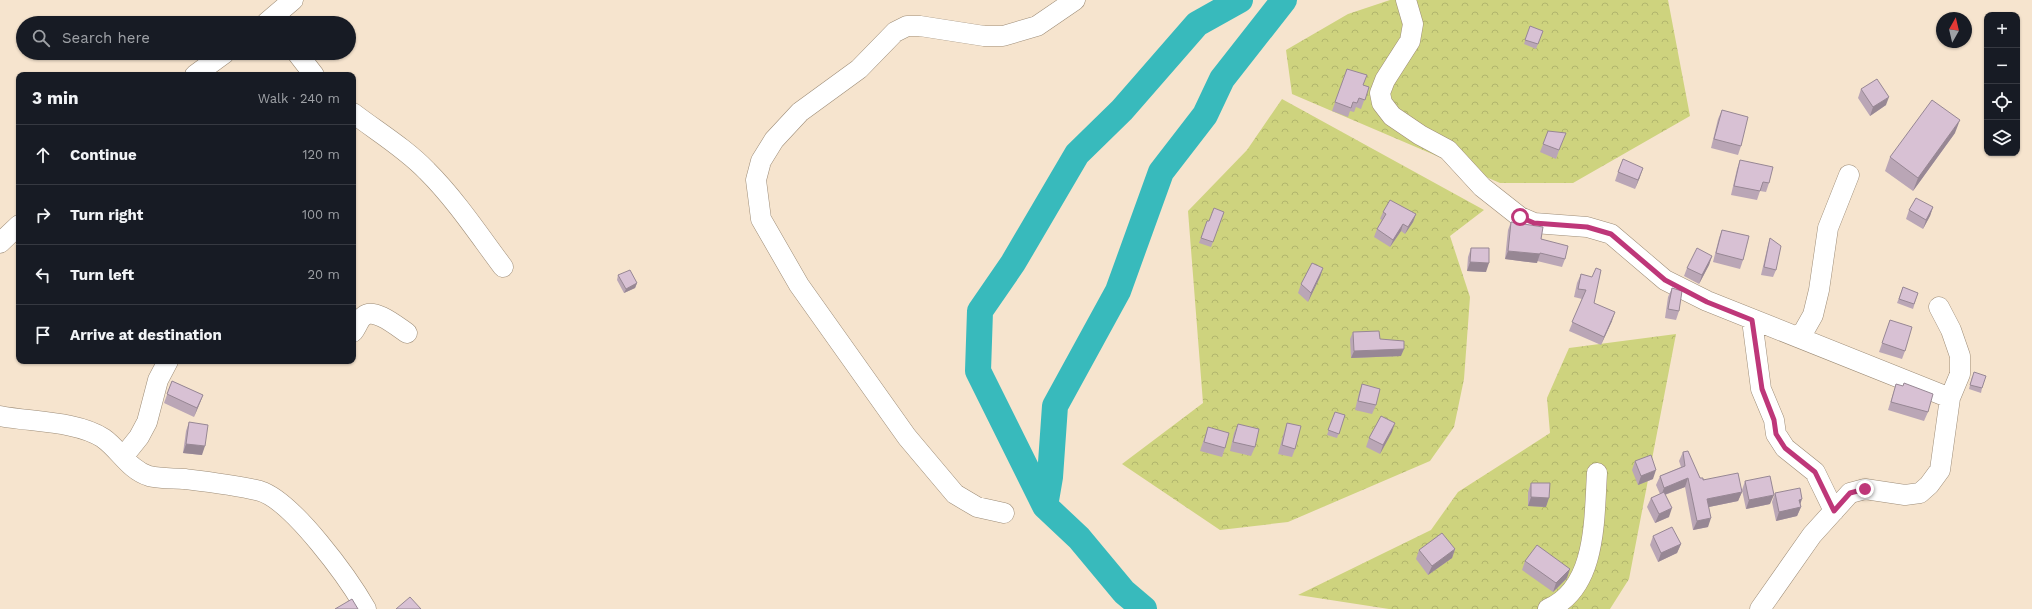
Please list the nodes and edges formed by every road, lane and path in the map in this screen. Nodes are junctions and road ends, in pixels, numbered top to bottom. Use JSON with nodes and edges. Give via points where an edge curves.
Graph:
{"nodes":[{"id":1,"x":293,"y":0,"type":"edge"},
{"id":2,"x":1075,"y":0,"type":"edge"},
{"id":3,"x":1406,"y":0,"type":"edge"},
{"id":4,"x":272,"y":16,"type":"edge"},
{"id":5,"x":215,"y":60,"type":"edge"},
{"id":6,"x":302,"y":60,"type":"edge"},
{"id":7,"x":199,"y":72,"type":"edge"},
{"id":8,"x":312,"y":72,"type":"edge"},
{"id":9,"x":356,"y":115,"type":"edge"},
{"id":10,"x":1849,"y":175,"type":"dead end"},
{"id":11,"x":16,"y":228,"type":"edge"},
{"id":12,"x":0,"y":243,"type":"edge"},
{"id":13,"x":503,"y":267,"type":"dead end"},
{"id":14,"x":1939,"y":307,"type":"dead end"},
{"id":15,"x":1752,"y":320,"type":"junction"},
{"id":16,"x":356,"y":327,"type":"edge"},
{"id":17,"x":406,"y":333,"type":"dead end"},
{"id":18,"x":1800,"y":338,"type":"junction"},
{"id":19,"x":166,"y":364,"type":"edge"},
{"id":20,"x":1950,"y":398,"type":"junction"},
{"id":21,"x":0,"y":416,"type":"edge"},
{"id":22,"x":123,"y":457,"type":"junction"},
{"id":23,"x":1597,"y":474,"type":"dead end"},
{"id":24,"x":1834,"y":511,"type":"junction"},
{"id":25,"x":1004,"y":513,"type":"dead end"},
{"id":26,"x":366,"y":609,"type":"edge"},
{"id":27,"x":1548,"y":609,"type":"edge"},
{"id":28,"x":1760,"y":609,"type":"edge"}],
"edges":[{"from":1,"to":4,"type":"street"},
{"from":2,"to":25,"type":"street","via":[[1037,26],[1003,36],[984,36],[920,26],[907,26],[895,32],[859,69],[800,112],[774,140],[761,161],[756,180],[761,219],[799,285],[907,437],[955,494],[977,507]]},
{"from":3,"to":15,"type":"street","via":[[1413,24],[1410,41],[1385,80],[1380,93],[1382,103],[1392,116],[1448,150],[1482,187],[1520,217],[1534,223],[1587,227],[1611,234],[1665,280],[1707,302]]},
{"from":5,"to":7,"type":"street"},
{"from":6,"to":8,"type":"street"},
{"from":9,"to":13,"type":"street","via":[[427,170]]},
{"from":10,"to":18,"type":"street","via":[[1828,228],[1813,315]]},
{"from":11,"to":12,"type":"street"},
{"from":14,"to":20,"type":"street","via":[[1960,356],[1960,374]]},
{"from":15,"to":18,"type":"street"},
{"from":15,"to":24,"type":"street","via":[[1762,389],[1774,420],[1776,434],[1785,448],[1815,472]]},
{"from":16,"to":17,"type":"street","via":[[367,313],[375,314]]},
{"from":18,"to":20,"type":"street"},
{"from":19,"to":22,"type":"street","via":[[158,380],[147,422],[139,438]]},
{"from":20,"to":24,"type":"street","via":[[1940,470],[1929,485],[1920,493],[1905,495],[1865,489],[1857,491],[1850,493]]},
{"from":21,"to":22,"type":"street","via":[[84,429],[103,438]]},
{"from":22,"to":26,"type":"street","via":[[135,469],[149,476],[201,481],[261,492],[280,502],[324,550]]},
{"from":23,"to":27,"type":"street","via":[[1593,526],[1580,580],[1569,596]]},
{"from":24,"to":28,"type":"street","via":[[1812,535]]}]}
